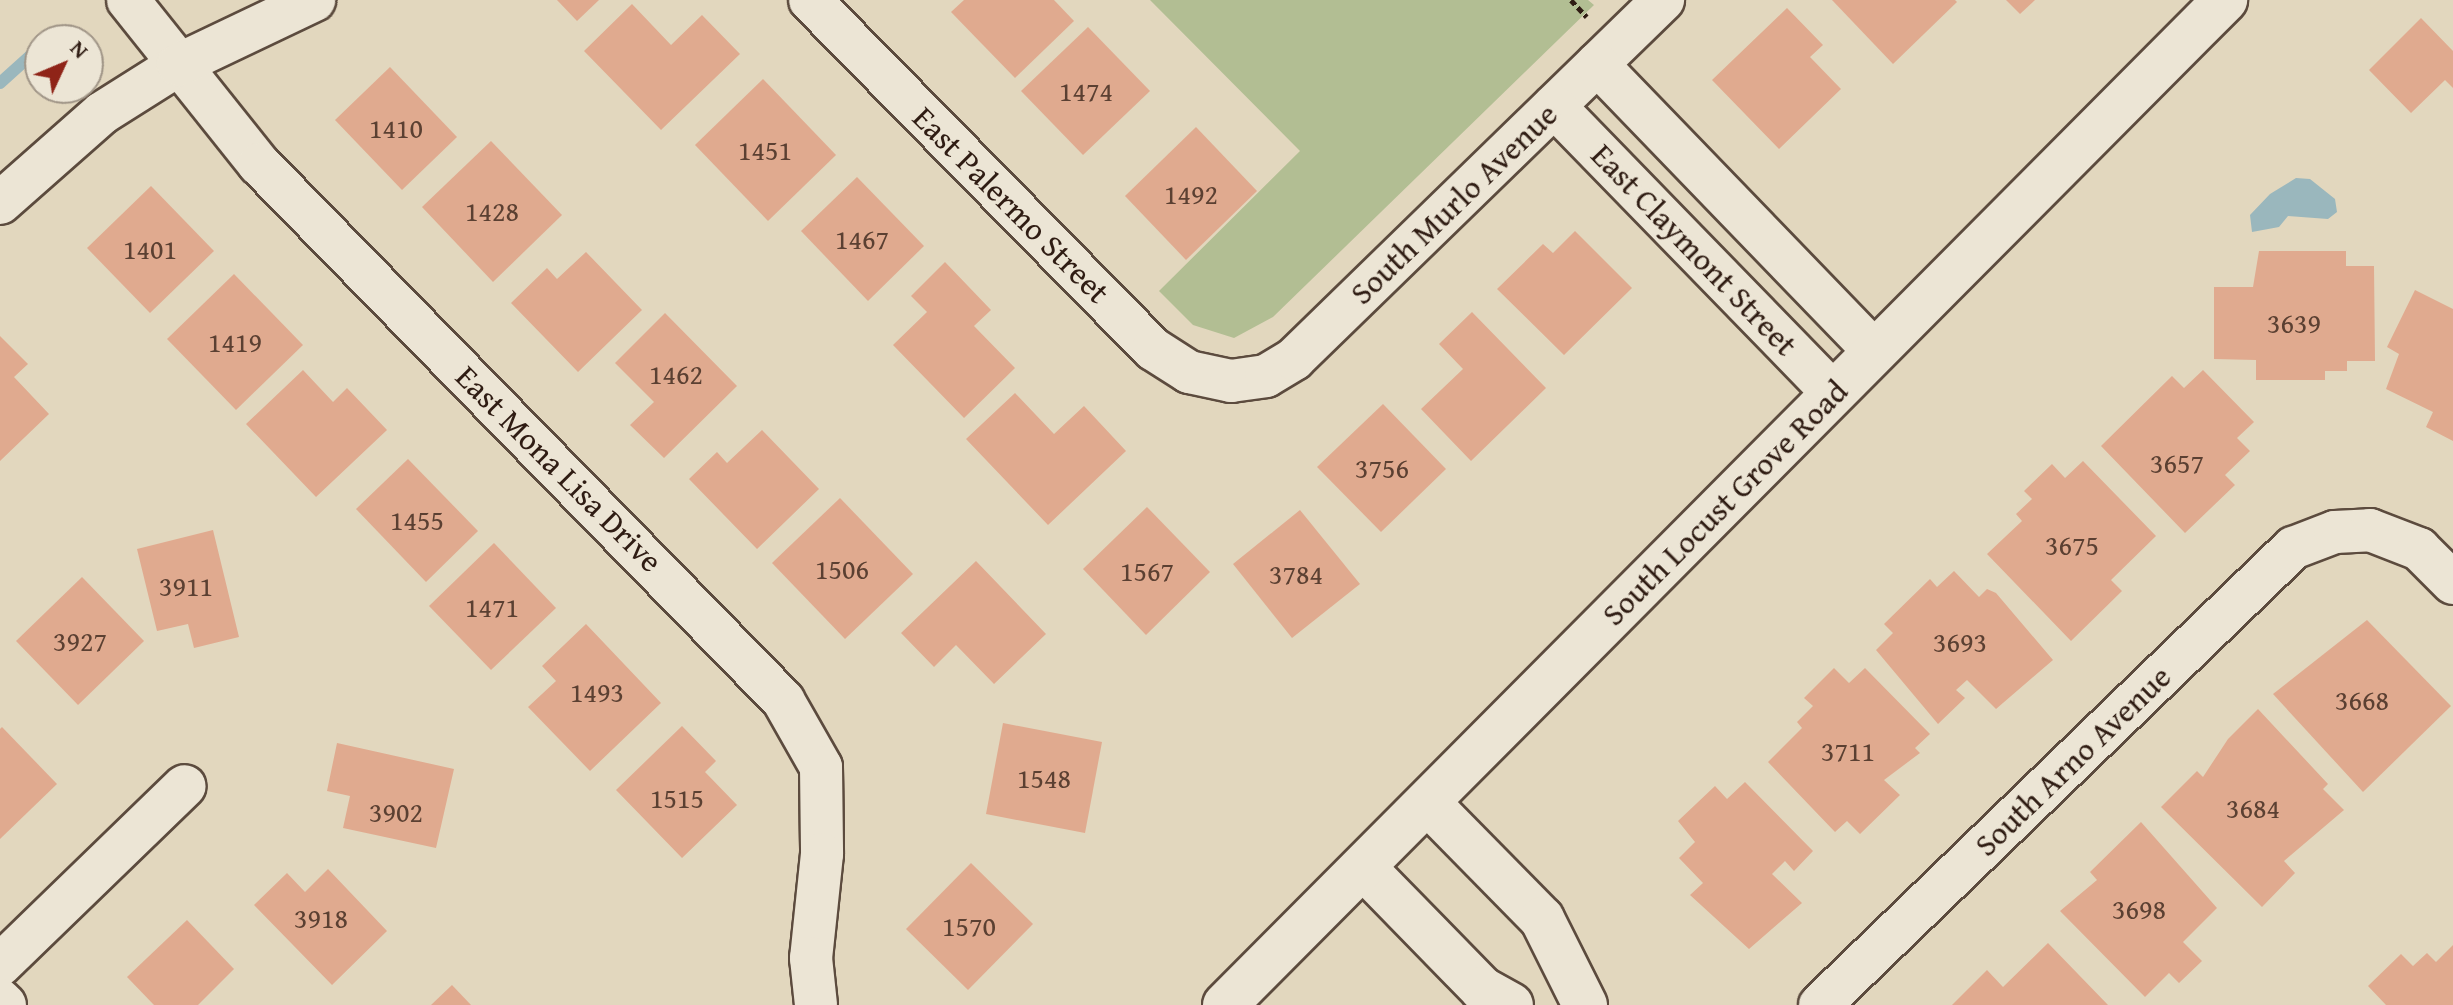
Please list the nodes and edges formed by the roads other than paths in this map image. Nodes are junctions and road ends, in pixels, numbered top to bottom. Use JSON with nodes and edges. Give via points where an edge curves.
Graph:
{"nodes":[{"id":1,"x":128,"y":0,"type":"edge"},
{"id":2,"x":314,"y":0,"type":"edge"},
{"id":3,"x":810,"y":0,"type":"edge"},
{"id":4,"x":1663,"y":0,"type":"edge"},
{"id":5,"x":2225,"y":0,"type":"edge"},
{"id":6,"x":1597,"y":64,"type":"junction"},
{"id":7,"x":178,"y":65,"type":"junction"},
{"id":8,"x":1554,"y":106,"type":"junction"},
{"id":9,"x":0,"y":203,"type":"edge"},
{"id":10,"x":1874,"y":351,"type":"junction"},
{"id":11,"x":1231,"y":381,"type":"joint"},
{"id":12,"x":1833,"y":393,"type":"junction"},
{"id":13,"x":2453,"y":583,"type":"edge"},
{"id":14,"x":185,"y":786,"type":"dead end"},
{"id":15,"x":1429,"y":804,"type":"junction"},
{"id":16,"x":1364,"y":868,"type":"junction"},
{"id":17,"x":0,"y":965,"type":"edge"},
{"id":18,"x":0,"y":1000,"type":"edge"},
{"id":19,"x":5,"y":1005,"type":"edge"},
{"id":20,"x":816,"y":1005,"type":"edge"},
{"id":21,"x":1225,"y":1005,"type":"edge"},
{"id":22,"x":1511,"y":1005,"type":"edge"},
{"id":23,"x":1585,"y":1005,"type":"edge"},
{"id":24,"x":1820,"y":1005,"type":"edge"}],
"edges":[{"from":1,"to":7,"type":"street","name":"East Mona Lisa Drive"},
{"from":2,"to":7,"type":"street"},
{"from":3,"to":11,"type":"street","name":"East Palermo Street","via":[[1153,349],[1189,372]]},
{"from":4,"to":6,"type":"street","name":"South Murlo Avenue"},
{"from":5,"to":10,"type":"main road","name":"South Locust Grove Road"},
{"from":6,"to":8,"type":"street","name":"South Murlo Avenue"},
{"from":6,"to":10,"type":"street","name":"East Claymont Street"},
{"from":7,"to":9,"type":"street","via":[[102,113]]},
{"from":7,"to":20,"type":"street","name":"East Mona Lisa Drive","via":[[259,164],[783,700],[821,767],[822,854],[811,958]]},
{"from":8,"to":11,"type":"street","name":"South Murlo Avenue","via":[[1294,359],[1266,376]]},
{"from":8,"to":12,"type":"street","name":"East Claymont Street"},
{"from":10,"to":12,"type":"main road","name":"South Locust Grove Road"},
{"from":12,"to":15,"type":"main road","name":"South Locust Grove Road"},
{"from":13,"to":24,"type":"street","name":"South Arno Avenue","via":[[2419,549],[2370,530],[2335,532],[2293,548]]},
{"from":14,"to":17,"type":"street"},
{"from":15,"to":16,"type":"main road","name":"South Locust Grove Road"},
{"from":15,"to":23,"type":"main road","via":[[1542,919]]},
{"from":16,"to":21,"type":"main road","name":"South Locust Grove Road"},
{"from":16,"to":22,"type":"main road","via":[[1482,989]]},
{"from":18,"to":19,"type":"street"}]}
